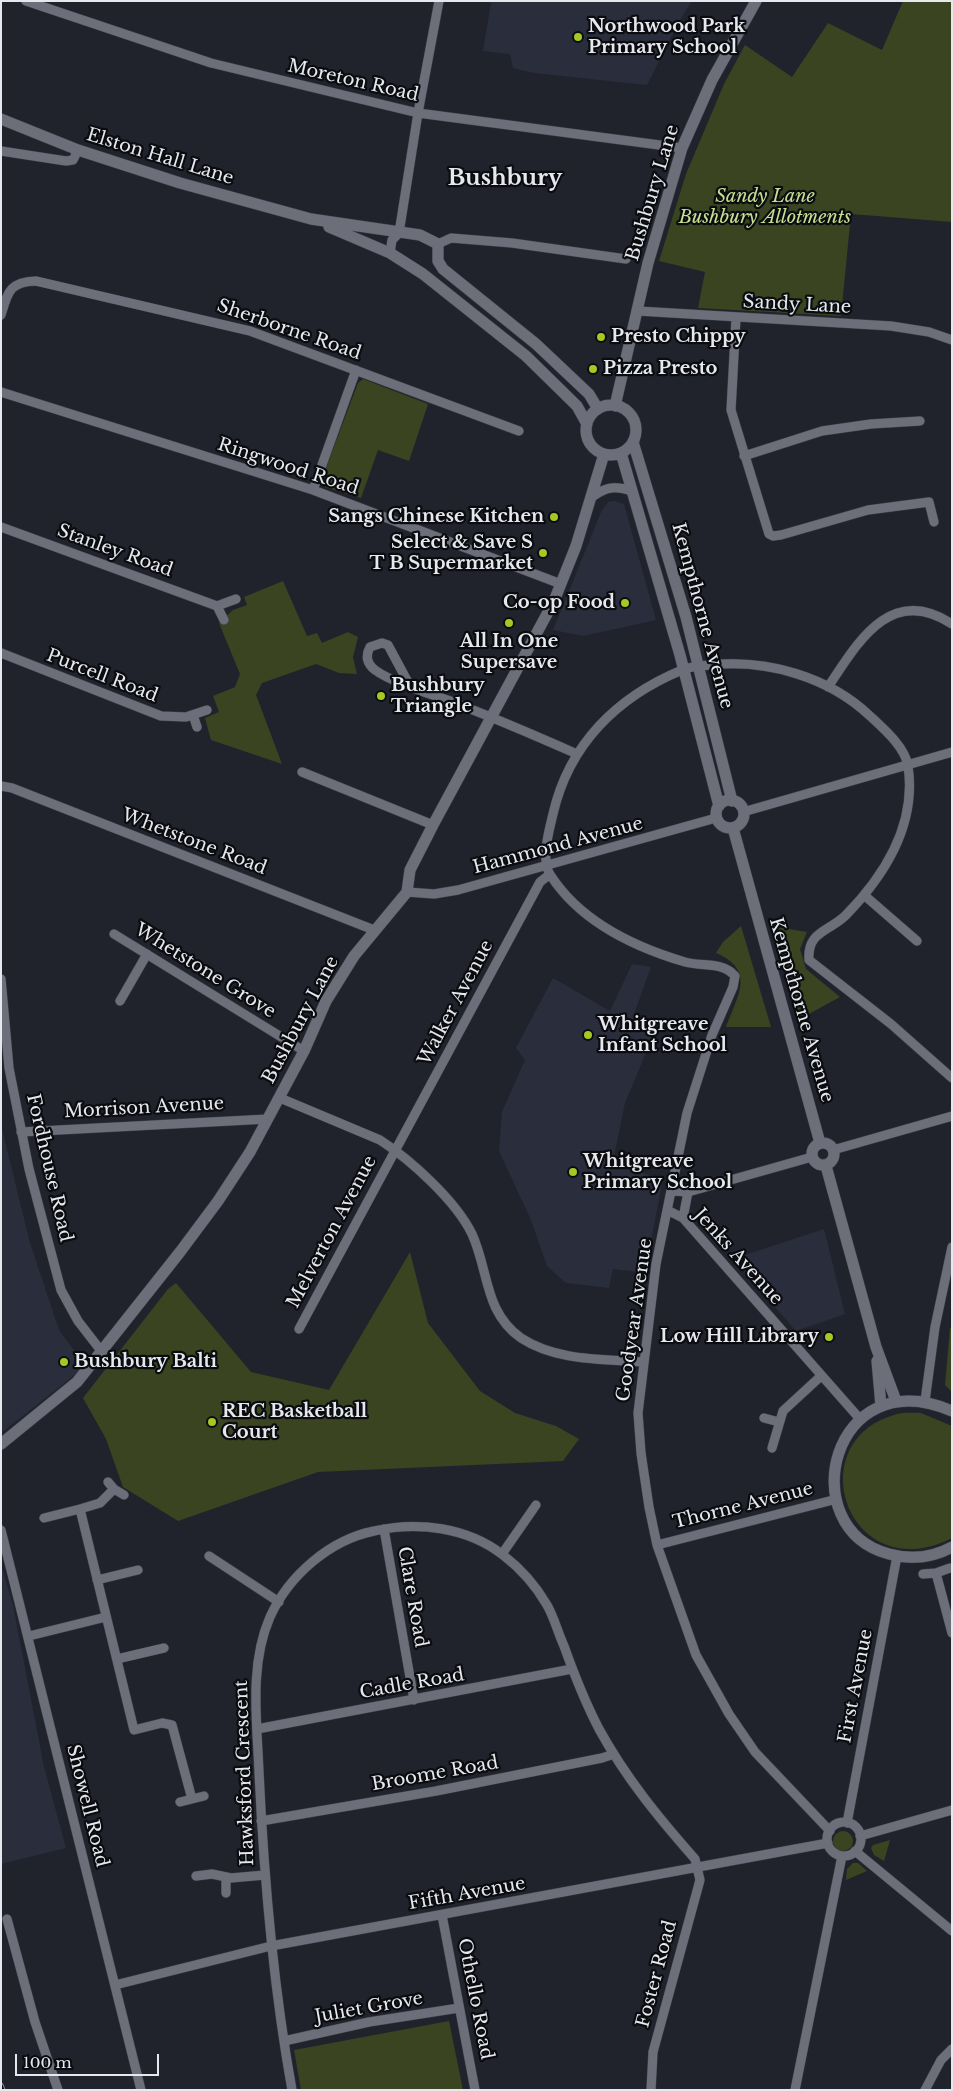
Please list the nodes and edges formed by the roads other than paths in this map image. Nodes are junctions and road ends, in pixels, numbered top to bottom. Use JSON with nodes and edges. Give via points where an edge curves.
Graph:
{"nodes":[{"id":1,"x":26,"y":1,"type":"edge"},
{"id":2,"x":439,"y":1,"type":"edge"},
{"id":3,"x":756,"y":1,"type":"edge"},
{"id":4,"x":418,"y":113,"type":"junction"},
{"id":5,"x":1,"y":119,"type":"edge"},
{"id":6,"x":682,"y":148,"type":"junction"},
{"id":7,"x":78,"y":150,"type":"junction"},
{"id":8,"x":1,"y":151,"type":"edge"},
{"id":9,"x":311,"y":219,"type":"junction"},
{"id":10,"x":399,"y":233,"type":"junction"},
{"id":11,"x":438,"y":244,"type":"junction"},
{"id":12,"x":390,"y":253,"type":"junction"},
{"id":13,"x":626,"y":259,"type":"dead end"},
{"id":14,"x":438,"y":261,"type":"junction"},
{"id":15,"x":423,"y":274,"type":"junction"},
{"id":16,"x":638,"y":312,"type":"junction"},
{"id":17,"x":1,"y":315,"type":"edge"},
{"id":18,"x":736,"y":318,"type":"junction"},
{"id":19,"x":952,"y":340,"type":"edge"},
{"id":20,"x":356,"y":370,"type":"junction"},
{"id":21,"x":1,"y":392,"type":"edge"},
{"id":22,"x":615,"y":406,"type":"junction"},
{"id":23,"x":598,"y":410,"type":"junction"},
{"id":24,"x":920,"y":421,"type":"dead end"},
{"id":25,"x":587,"y":424,"type":"junction"},
{"id":26,"x":520,"y":431,"type":"dead end"},
{"id":27,"x":633,"y":442,"type":"junction"},
{"id":28,"x":621,"y":453,"type":"junction"},
{"id":29,"x":604,"y":454,"type":"junction"},
{"id":30,"x":744,"y":456,"type":"junction"},
{"id":31,"x":313,"y":490,"type":"junction"},
{"id":32,"x":632,"y":491,"type":"junction"},
{"id":33,"x":592,"y":497,"type":"junction"},
{"id":34,"x":934,"y":522,"type":"dead end"},
{"id":35,"x":1,"y":526,"type":"edge"},
{"id":36,"x":561,"y":584,"type":"junction"},
{"id":37,"x":236,"y":599,"type":"dead end"},
{"id":38,"x":217,"y":606,"type":"junction"},
{"id":39,"x":224,"y":620,"type":"dead end"},
{"id":40,"x":952,"y":624,"type":"edge"},
{"id":41,"x":1,"y":654,"type":"edge"},
{"id":42,"x":698,"y":667,"type":"junction"},
{"id":43,"x":684,"y":669,"type":"junction"},
{"id":44,"x":410,"y":686,"type":"junction"},
{"id":45,"x":828,"y":687,"type":"junction"},
{"id":46,"x":207,"y":710,"type":"dead end"},
{"id":47,"x":193,"y":715,"type":"junction"},
{"id":48,"x":491,"y":717,"type":"junction"},
{"id":49,"x":198,"y":727,"type":"dead end"},
{"id":50,"x":952,"y":752,"type":"edge"},
{"id":51,"x":576,"y":754,"type":"junction"},
{"id":52,"x":908,"y":764,"type":"junction"},
{"id":53,"x":302,"y":772,"type":"dead end"},
{"id":54,"x":1,"y":786,"type":"edge"},
{"id":55,"x":732,"y":801,"type":"junction"},
{"id":56,"x":719,"y":806,"type":"junction"},
{"id":57,"x":743,"y":812,"type":"junction"},
{"id":58,"x":716,"y":818,"type":"junction"},
{"id":59,"x":433,"y":825,"type":"junction"},
{"id":60,"x":732,"y":828,"type":"junction"},
{"id":61,"x":548,"y":871,"type":"junction"},
{"id":62,"x":406,"y":892,"type":"junction"},
{"id":63,"x":864,"y":895,"type":"junction"},
{"id":64,"x":374,"y":930,"type":"junction"},
{"id":65,"x":114,"y":934,"type":"dead end"},
{"id":66,"x":917,"y":941,"type":"dead end"},
{"id":67,"x":146,"y":954,"type":"junction"},
{"id":68,"x":1,"y":979,"type":"edge"},
{"id":69,"x":120,"y":1000,"type":"dead end"},
{"id":70,"x":304,"y":1051,"type":"junction"},
{"id":71,"x":952,"y":1078,"type":"edge"},
{"id":72,"x":280,"y":1098,"type":"junction"},
{"id":73,"x":952,"y":1116,"type":"edge"},
{"id":74,"x":268,"y":1119,"type":"junction"},
{"id":75,"x":21,"y":1132,"type":"junction"},
{"id":76,"x":820,"y":1143,"type":"junction"},
{"id":77,"x":394,"y":1150,"type":"junction"},
{"id":78,"x":833,"y":1150,"type":"junction"},
{"id":79,"x":812,"y":1157,"type":"junction"},
{"id":80,"x":826,"y":1166,"type":"junction"},
{"id":81,"x":673,"y":1192,"type":"junction"},
{"id":82,"x":688,"y":1192,"type":"junction"},
{"id":83,"x":669,"y":1211,"type":"junction"},
{"id":84,"x":683,"y":1218,"type":"junction"},
{"id":85,"x":952,"y":1247,"type":"edge"},
{"id":86,"x":298,"y":1329,"type":"dead end"},
{"id":87,"x":876,"y":1347,"type":"junction"},
{"id":88,"x":102,"y":1352,"type":"junction"},
{"id":89,"x":643,"y":1362,"type":"junction"},
{"id":90,"x":822,"y":1376,"type":"junction"},
{"id":91,"x":896,"y":1401,"type":"junction"},
{"id":92,"x":925,"y":1401,"type":"junction"},
{"id":93,"x":881,"y":1406,"type":"junction"},
{"id":94,"x":952,"y":1411,"type":"edge"},
{"id":95,"x":764,"y":1418,"type":"dead end"},
{"id":96,"x":860,"y":1419,"type":"junction"},
{"id":97,"x":779,"y":1422,"type":"junction"},
{"id":98,"x":1,"y":1444,"type":"edge"},
{"id":99,"x":772,"y":1448,"type":"dead end"},
{"id":100,"x":108,"y":1482,"type":"dead end"},
{"id":101,"x":114,"y":1490,"type":"junction"},
{"id":102,"x":124,"y":1495,"type":"dead end"},
{"id":103,"x":837,"y":1499,"type":"junction"},
{"id":104,"x":536,"y":1505,"type":"dead end"},
{"id":105,"x":80,"y":1509,"type":"junction"},
{"id":106,"x":44,"y":1518,"type":"dead end"},
{"id":107,"x":384,"y":1529,"type":"junction"},
{"id":108,"x":1,"y":1530,"type":"edge"},
{"id":109,"x":658,"y":1545,"type":"junction"},
{"id":110,"x":952,"y":1547,"type":"edge"},
{"id":111,"x":502,"y":1554,"type":"junction"},
{"id":112,"x":209,"y":1556,"type":"dead end"},
{"id":113,"x":897,"y":1556,"type":"junction"},
{"id":114,"x":950,"y":1568,"type":"dead end"},
{"id":115,"x":138,"y":1570,"type":"dead end"},
{"id":116,"x":936,"y":1573,"type":"junction"},
{"id":117,"x":924,"y":1574,"type":"dead end"},
{"id":118,"x":97,"y":1580,"type":"junction"},
{"id":119,"x":279,"y":1602,"type":"junction"},
{"id":120,"x":106,"y":1616,"type":"junction"},
{"id":121,"x":952,"y":1633,"type":"edge"},
{"id":122,"x":29,"y":1636,"type":"junction"},
{"id":123,"x":164,"y":1648,"type":"dead end"},
{"id":124,"x":117,"y":1659,"type":"junction"},
{"id":125,"x":572,"y":1669,"type":"junction"},
{"id":126,"x":414,"y":1700,"type":"junction"},
{"id":127,"x":257,"y":1729,"type":"junction"},
{"id":128,"x":614,"y":1754,"type":"junction"},
{"id":129,"x":204,"y":1796,"type":"dead end"},
{"id":130,"x":192,"y":1799,"type":"junction"},
{"id":131,"x":180,"y":1802,"type":"dead end"},
{"id":132,"x":952,"y":1810,"type":"edge"},
{"id":133,"x":261,"y":1821,"type":"junction"},
{"id":134,"x":847,"y":1823,"type":"junction"},
{"id":135,"x":830,"y":1831,"type":"junction"},
{"id":136,"x":860,"y":1836,"type":"junction"},
{"id":137,"x":828,"y":1843,"type":"junction"},
{"id":138,"x":855,"y":1851,"type":"junction"},
{"id":139,"x":842,"y":1856,"type":"junction"},
{"id":140,"x":699,"y":1868,"type":"junction"},
{"id":141,"x":265,"y":1875,"type":"junction"},
{"id":142,"x":196,"y":1876,"type":"dead end"},
{"id":143,"x":226,"y":1878,"type":"junction"},
{"id":144,"x":226,"y":1893,"type":"dead end"},
{"id":145,"x":442,"y":1914,"type":"junction"},
{"id":146,"x":7,"y":1919,"type":"dead end"},
{"id":147,"x":952,"y":1931,"type":"edge"},
{"id":148,"x":271,"y":1946,"type":"junction"},
{"id":149,"x":115,"y":1985,"type":"junction"},
{"id":150,"x":459,"y":2008,"type":"junction"},
{"id":151,"x":284,"y":2040,"type":"junction"},
{"id":152,"x":952,"y":2049,"type":"edge"},
{"id":153,"x":58,"y":2090,"type":"edge"},
{"id":154,"x":141,"y":2090,"type":"edge"},
{"id":155,"x":292,"y":2090,"type":"edge"},
{"id":156,"x":475,"y":2090,"type":"edge"},
{"id":157,"x":651,"y":2090,"type":"edge"},
{"id":158,"x":795,"y":2090,"type":"edge"},
{"id":159,"x":925,"y":2090,"type":"edge"}],
"edges":[{"from":1,"to":4,"type":"street","name":"Moreton Road","via":[[211,63]]},
{"from":2,"to":4,"type":"street"},
{"from":3,"to":6,"type":"street","name":"Bushbury Lane","via":[[712,80]]},
{"from":4,"to":6,"type":"street","name":"Moreton Road"},
{"from":4,"to":10,"type":"street"},
{"from":5,"to":7,"type":"street","name":"Elston Hall Lane"},
{"from":6,"to":16,"type":"street","name":"Bushbury Lane","via":[[648,263]]},
{"from":7,"to":8,"type":"street","via":[[73,160],[66,161]]},
{"from":7,"to":9,"type":"street","name":"Elston Hall Lane","via":[[136,170]]},
{"from":9,"to":10,"type":"street","name":"Elston Hall Lane"},
{"from":9,"to":12,"type":"street","name":"Elston Hall Lane"},
{"from":10,"to":11,"type":"street","name":"Elston Hall Lane","via":[[420,235]]},
{"from":10,"to":12,"type":"street","via":[[392,240]]},
{"from":11,"to":13,"type":"street","via":[[451,238]]},
{"from":11,"to":14,"type":"street"},
{"from":12,"to":15,"type":"street","name":"Elston Hall Lane"},
{"from":14,"to":15,"type":"street"},
{"from":14,"to":23,"type":"street","via":[[452,278],[536,344],[589,394]]},
{"from":15,"to":25,"type":"street","name":"Elston Hall Lane","via":[[526,356],[577,406]]},
{"from":16,"to":18,"type":"street","name":"Sandy Lane"},
{"from":16,"to":22,"type":"street","name":"Bushbury Lane"},
{"from":17,"to":20,"type":"street","name":"Sherborne Road","via":[[13,287],[18,283],[36,281],[219,322]]},
{"from":18,"to":19,"type":"street","name":"Sandy Lane","via":[[891,326],[929,332]]},
{"from":18,"to":30,"type":"street","via":[[731,410]]},
{"from":20,"to":26,"type":"street","name":"Sherborne Road"},
{"from":20,"to":31,"type":"street"},
{"from":21,"to":31,"type":"street","name":"Ringwood Road"},
{"from":22,"to":23,"type":"street"},
{"from":22,"to":27,"type":"street","via":[[625,410],[633,419]]},
{"from":23,"to":25,"type":"street"},
{"from":24,"to":30,"type":"street","via":[[822,432]]},
{"from":25,"to":29,"type":"street","via":[[588,441]]},
{"from":27,"to":28,"type":"street"},
{"from":27,"to":42,"type":"street","name":"Kempthorne Avenue"},
{"from":28,"to":29,"type":"street"},
{"from":28,"to":32,"type":"street","name":"Kempthorne Avenue"},
{"from":29,"to":33,"type":"street","name":"Bushbury Lane"},
{"from":30,"to":34,"type":"street","via":[[767,530],[773,536],[868,510],[929,502]]},
{"from":31,"to":36,"type":"street","name":"Ringwood Road"},
{"from":32,"to":33,"type":"street","via":[[609,487]]},
{"from":32,"to":43,"type":"street","name":"Kempthorne Avenue"},
{"from":33,"to":36,"type":"street","name":"Bushbury Lane"},
{"from":35,"to":38,"type":"street","name":"Stanley Road"},
{"from":36,"to":48,"type":"street","name":"Bushbury Lane"},
{"from":37,"to":38,"type":"street"},
{"from":38,"to":39,"type":"street"},
{"from":40,"to":45,"type":"street","via":[[921,612],[906,612],[881,621],[862,637]]},
{"from":41,"to":47,"type":"street","name":"Purcell Road","via":[[161,716]]},
{"from":42,"to":43,"type":"street"},
{"from":42,"to":45,"type":"street","via":[[751,664],[791,672]]},
{"from":42,"to":55,"type":"street","name":"Kempthorne Avenue"},
{"from":43,"to":51,"type":"street","via":[[615,710],[599,724]]},
{"from":43,"to":56,"type":"street","name":"Kempthorne Avenue"},
{"from":44,"to":44,"type":"street","via":[[376,671],[367,657],[370,647],[382,643],[388,645]]},
{"from":44,"to":48,"type":"street"},
{"from":45,"to":52,"type":"street","via":[[876,722],[900,748]]},
{"from":46,"to":47,"type":"street","name":"Purcell Road"},
{"from":47,"to":49,"type":"street"},
{"from":48,"to":51,"type":"street"},
{"from":48,"to":59,"type":"street","name":"Bushbury Lane"},
{"from":50,"to":52,"type":"street"},
{"from":51,"to":61,"type":"street","via":[[558,794],[549,833]]},
{"from":52,"to":57,"type":"street"},
{"from":52,"to":63,"type":"street","via":[[907,806],[902,832],[881,876]]},
{"from":53,"to":59,"type":"street"},
{"from":54,"to":64,"type":"street","name":"Whetstone Road"},
{"from":55,"to":56,"type":"street"},
{"from":55,"to":57,"type":"street"},
{"from":56,"to":58,"type":"street"},
{"from":57,"to":60,"type":"street","via":[[740,823]]},
{"from":58,"to":60,"type":"street","via":[[723,826]]},
{"from":58,"to":61,"type":"street","name":"Hammond Avenue"},
{"from":59,"to":62,"type":"street","name":"Bushbury Lane","via":[[410,870]]},
{"from":60,"to":76,"type":"street","name":"Kempthorne Avenue"},
{"from":61,"to":62,"type":"street","name":"Hammond Avenue","via":[[434,894]]},
{"from":61,"to":77,"type":"street","name":"Walker Avenue"},
{"from":61,"to":81,"type":"street","name":"Goodyear Avenue","via":[[578,908],[624,939],[648,951],[688,963],[723,966],[735,976],[687,1113]]},
{"from":62,"to":64,"type":"street","name":"Bushbury Lane"},
{"from":63,"to":66,"type":"street"},
{"from":63,"to":71,"type":"street","via":[[844,917],[814,937],[809,945],[809,960],[891,1024]]},
{"from":64,"to":70,"type":"street","name":"Bushbury Lane","via":[[326,1001]]},
{"from":65,"to":67,"type":"street","name":"Whetstone Grove"},
{"from":67,"to":69,"type":"street"},
{"from":67,"to":70,"type":"street","name":"Whetstone Grove"},
{"from":68,"to":75,"type":"street","name":"Fordhouse Road","via":[[10,1068]]},
{"from":70,"to":72,"type":"street","name":"Bushbury Lane"},
{"from":72,"to":74,"type":"street","name":"Bushbury Lane"},
{"from":72,"to":77,"type":"street","via":[[380,1140]]},
{"from":73,"to":78,"type":"street"},
{"from":74,"to":75,"type":"street","name":"Morrison Avenue"},
{"from":74,"to":88,"type":"street","name":"Bushbury Lane","via":[[218,1201]]},
{"from":75,"to":88,"type":"street","name":"Fordhouse Road","via":[[62,1290],[78,1321]]},
{"from":76,"to":78,"type":"street","via":[[828,1144]]},
{"from":76,"to":79,"type":"street","via":[[813,1148]]},
{"from":77,"to":86,"type":"street","name":"Melverton Avenue"},
{"from":77,"to":89,"type":"street","via":[[439,1191],[464,1220],[480,1256],[490,1299],[521,1338],[557,1354]]},
{"from":78,"to":80,"type":"street","via":[[832,1160]]},
{"from":79,"to":80,"type":"street","via":[[817,1164]]},
{"from":79,"to":82,"type":"street"},
{"from":80,"to":87,"type":"street"},
{"from":81,"to":82,"type":"street"},
{"from":81,"to":83,"type":"street","name":"Goodyear Avenue"},
{"from":82,"to":84,"type":"street"},
{"from":83,"to":84,"type":"street","name":"Jenks Avenue"},
{"from":83,"to":89,"type":"street","name":"Goodyear Avenue","via":[[656,1264]]},
{"from":84,"to":90,"type":"street","name":"Jenks Avenue"},
{"from":85,"to":92,"type":"street","via":[[935,1326]]},
{"from":87,"to":91,"type":"street"},
{"from":87,"to":93,"type":"street"},
{"from":88,"to":98,"type":"street","name":"Bushbury Lane","via":[[77,1382]]},
{"from":89,"to":109,"type":"street","name":"Goodyear Avenue","via":[[638,1414],[641,1453]]},
{"from":90,"to":96,"type":"street","name":"Jenks Avenue"},
{"from":90,"to":97,"type":"street","via":[[787,1406]]},
{"from":91,"to":92,"type":"street"},
{"from":91,"to":93,"type":"street"},
{"from":92,"to":94,"type":"street"},
{"from":93,"to":96,"type":"street"},
{"from":95,"to":97,"type":"street"},
{"from":96,"to":103,"type":"street","via":[[844,1438],[836,1460],[834,1483]]},
{"from":97,"to":99,"type":"street"},
{"from":100,"to":101,"type":"street"},
{"from":101,"to":102,"type":"street"},
{"from":101,"to":105,"type":"street","via":[[100,1503]]},
{"from":103,"to":109,"type":"street","name":"Thorne Avenue"},
{"from":103,"to":113,"type":"street","via":[[854,1532],[872,1547]]},
{"from":104,"to":111,"type":"street"},
{"from":105,"to":106,"type":"street"},
{"from":105,"to":118,"type":"street"},
{"from":107,"to":111,"type":"street","name":"Hawksford Crescent","via":[[418,1526],[450,1530],[482,1542]]},
{"from":107,"to":119,"type":"street","name":"Hawksford Crescent","via":[[345,1541],[322,1554],[291,1584]]},
{"from":107,"to":126,"type":"street","name":"Clare Road"},
{"from":108,"to":122,"type":"street","name":"Showell Road"},
{"from":109,"to":135,"type":"street","name":"Goodyear Avenue","via":[[696,1654],[729,1714],[755,1752]]},
{"from":110,"to":113,"type":"street","via":[[926,1556]]},
{"from":111,"to":125,"type":"street","name":"Hawksford Crescent","via":[[530,1580],[548,1607]]},
{"from":112,"to":119,"type":"street"},
{"from":113,"to":134,"type":"street","name":"First Avenue"},
{"from":114,"to":116,"type":"street"},
{"from":115,"to":118,"type":"street"},
{"from":116,"to":117,"type":"street"},
{"from":116,"to":121,"type":"street"},
{"from":118,"to":120,"type":"street"},
{"from":119,"to":127,"type":"street","name":"Hawksford Crescent","via":[[270,1617],[258,1657]]},
{"from":120,"to":122,"type":"street"},
{"from":120,"to":124,"type":"street"},
{"from":122,"to":149,"type":"street","name":"Showell Road"},
{"from":123,"to":124,"type":"street"},
{"from":124,"to":130,"type":"street","via":[[134,1730],[162,1723],[172,1725]]},
{"from":125,"to":126,"type":"street","name":"Cadle Road"},
{"from":125,"to":128,"type":"street","name":"Hawksford Crescent"},
{"from":126,"to":127,"type":"street","name":"Cadle Road"},
{"from":127,"to":133,"type":"street","name":"Hawksford Crescent"},
{"from":128,"to":133,"type":"street","name":"Broome Road","via":[[436,1791]]},
{"from":128,"to":140,"type":"street","name":"Hawksford Crescent","via":[[636,1789]]},
{"from":129,"to":130,"type":"street"},
{"from":130,"to":131,"type":"street"},
{"from":132,"to":136,"type":"street"},
{"from":133,"to":141,"type":"street","name":"Hawksford Crescent"},
{"from":134,"to":135,"type":"street","via":[[837,1824]]},
{"from":134,"to":136,"type":"street","via":[[856,1827]]},
{"from":135,"to":137,"type":"street"},
{"from":136,"to":138,"type":"street"},
{"from":137,"to":139,"type":"street","via":[[833,1852]]},
{"from":137,"to":140,"type":"street","name":"Fifth Avenue"},
{"from":138,"to":139,"type":"street"},
{"from":138,"to":147,"type":"street"},
{"from":139,"to":158,"type":"street"},
{"from":140,"to":145,"type":"street","name":"Fifth Avenue"},
{"from":140,"to":157,"type":"street","name":"Foster Road","via":[[700,1880],[653,2052]]},
{"from":141,"to":143,"type":"street"},
{"from":141,"to":148,"type":"street","name":"Hawksford Crescent"},
{"from":142,"to":143,"type":"street","via":[[212,1874]]},
{"from":143,"to":144,"type":"street"},
{"from":145,"to":148,"type":"street","name":"Fifth Avenue"},
{"from":145,"to":150,"type":"street","name":"Othello Road"},
{"from":146,"to":153,"type":"street","via":[[35,2022]]},
{"from":148,"to":149,"type":"street","name":"Fifth Avenue"},
{"from":148,"to":151,"type":"street","name":"Hawksford Crescent"},
{"from":149,"to":154,"type":"street","name":"Showell Road"},
{"from":150,"to":151,"type":"street","name":"Juliet Grove"},
{"from":150,"to":156,"type":"street","name":"Othello Road"},
{"from":151,"to":155,"type":"street","name":"Hawksford Crescent"},
{"from":152,"to":159,"type":"street","via":[[941,2060]]}]}
